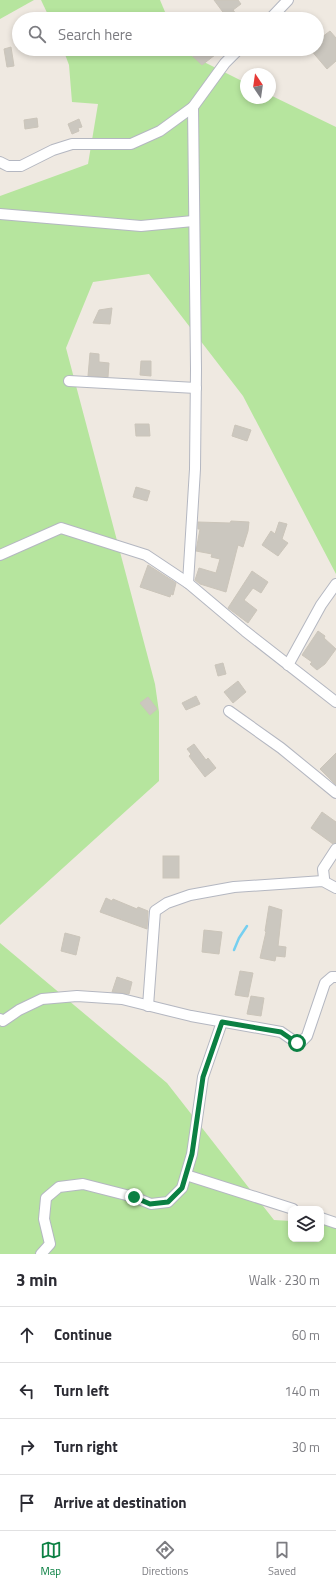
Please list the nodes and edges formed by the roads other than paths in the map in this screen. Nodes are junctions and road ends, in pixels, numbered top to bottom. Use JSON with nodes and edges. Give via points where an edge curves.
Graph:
{"nodes":[{"id":1,"x":288,"y":0,"type":"edge"},
{"id":2,"x":277,"y":12,"type":"edge"},
{"id":3,"x":232,"y":56,"type":"edge"},
{"id":4,"x":193,"y":107,"type":"junction"},
{"id":5,"x":0,"y":162,"type":"edge"},
{"id":6,"x":0,"y":214,"type":"edge"},
{"id":7,"x":193,"y":221,"type":"junction"},
{"id":8,"x":69,"y":381,"type":"dead end"},
{"id":9,"x":196,"y":388,"type":"junction"},
{"id":10,"x":0,"y":555,"type":"edge"},
{"id":11,"x":188,"y":583,"type":"junction"},
{"id":12,"x":336,"y":584,"type":"edge"},
{"id":13,"x":288,"y":665,"type":"junction"},
{"id":14,"x":336,"y":702,"type":"edge"},
{"id":15,"x":229,"y":710,"type":"dead end"},
{"id":16,"x":336,"y":793,"type":"edge"},
{"id":17,"x":336,"y":850,"type":"edge"},
{"id":18,"x":323,"y":881,"type":"junction"},
{"id":19,"x":336,"y":888,"type":"edge"},
{"id":20,"x":336,"y":977,"type":"edge"},
{"id":21,"x":148,"y":1006,"type":"junction"},
{"id":22,"x":0,"y":1019,"type":"edge"},
{"id":23,"x":222,"y":1022,"type":"junction"},
{"id":24,"x":186,"y":1175,"type":"junction"},
{"id":25,"x":288,"y":1207,"type":"edge"},
{"id":26,"x":324,"y":1219,"type":"edge"},
{"id":27,"x":336,"y":1223,"type":"edge"},
{"id":28,"x":41,"y":1254,"type":"edge"}],
"edges":[{"from":1,"to":2,"type":"street"},
{"from":3,"to":4,"type":"street"},
{"from":4,"to":5,"type":"street","via":[[160,131],[131,144],[72,144],[53,150],[21,166],[8,166]]},
{"from":4,"to":7,"type":"street"},
{"from":6,"to":7,"type":"street","via":[[141,226]]},
{"from":7,"to":9,"type":"street"},
{"from":8,"to":9,"type":"street"},
{"from":9,"to":11,"type":"street","via":[[195,469]]},
{"from":10,"to":11,"type":"street","via":[[61,528],[146,554]]},
{"from":11,"to":13,"type":"street"},
{"from":12,"to":13,"type":"street","via":[[321,605]]},
{"from":13,"to":14,"type":"street"},
{"from":15,"to":16,"type":"street","via":[[282,748]]},
{"from":17,"to":18,"type":"street","via":[[323,869]]},
{"from":18,"to":19,"type":"street"},
{"from":18,"to":21,"type":"street","via":[[234,887],[190,894],[167,903],[155,912]]},
{"from":20,"to":23,"type":"street","via":[[324,983],[307,1036],[301,1042],[297,1043],[281,1032]]},
{"from":21,"to":22,"type":"street","via":[[122,1000],[77,996],[42,999],[3,1021]]},
{"from":21,"to":23,"type":"street"},
{"from":23,"to":24,"type":"street","via":[[203,1077],[192,1154]]},
{"from":24,"to":25,"type":"street"},
{"from":24,"to":28,"type":"street","via":[[182,1188],[168,1202],[150,1204],[134,1197],[83,1184],[58,1188],[46,1198],[44,1219],[50,1244]]},
{"from":26,"to":27,"type":"street"}]}
